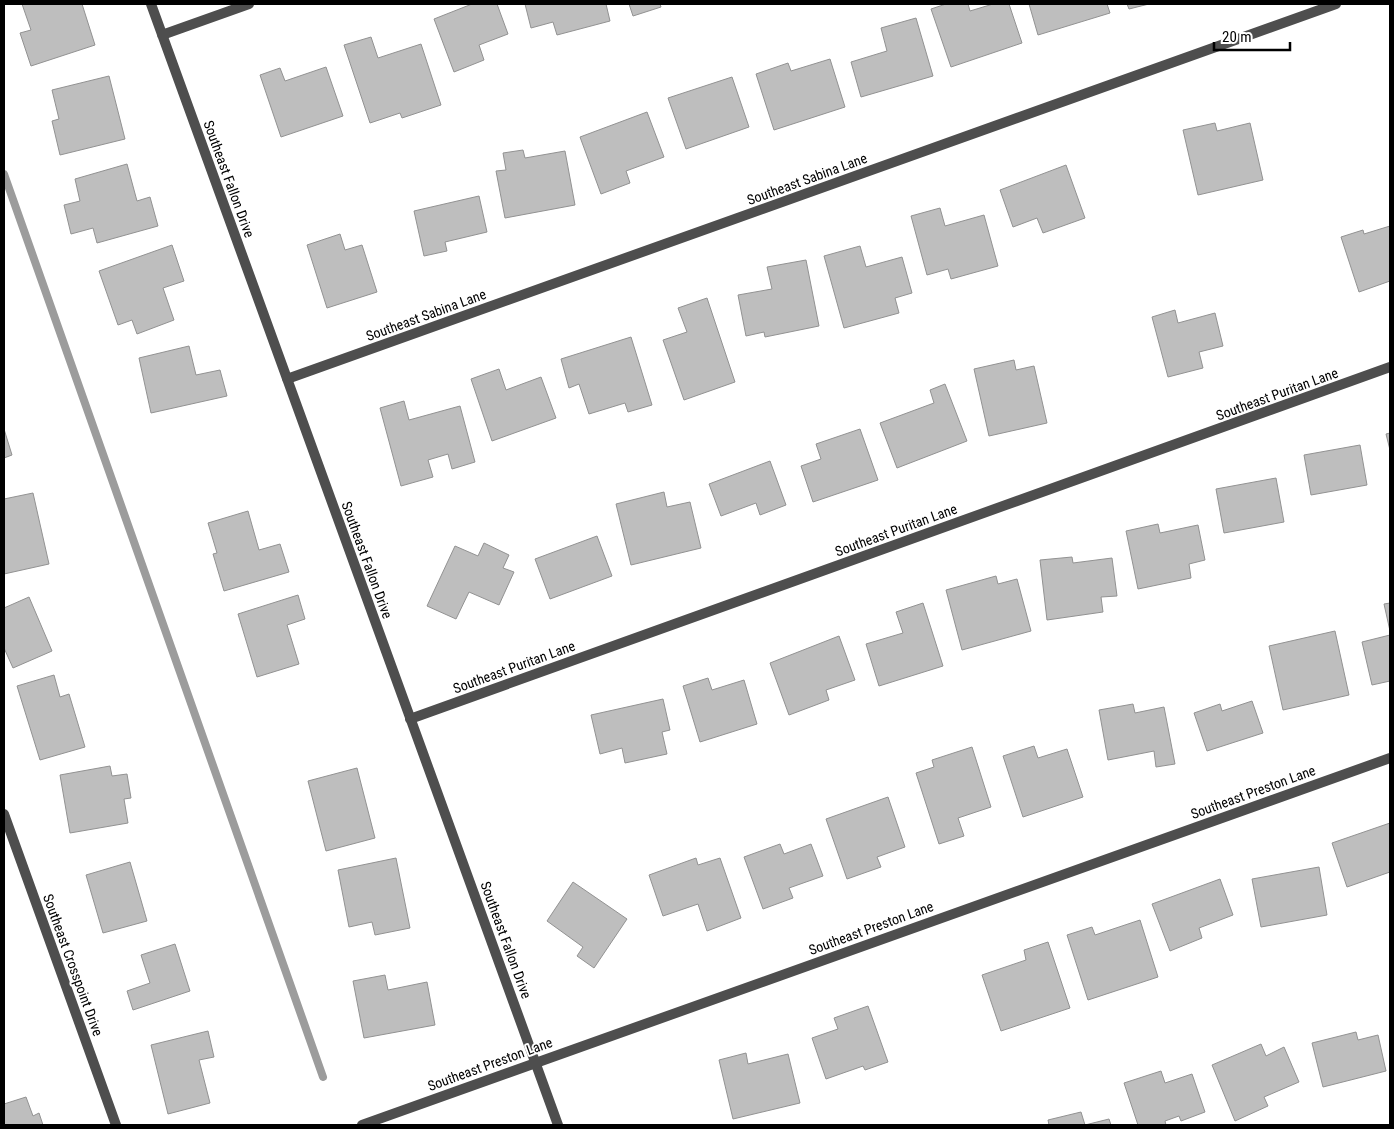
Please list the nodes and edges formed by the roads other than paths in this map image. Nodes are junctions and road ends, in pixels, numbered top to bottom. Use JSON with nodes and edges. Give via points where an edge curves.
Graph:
{"nodes":[{"id":1,"x":150,"y":4,"type":"edge"},
{"id":2,"x":249,"y":4,"type":"edge"},
{"id":3,"x":1336,"y":4,"type":"edge"},
{"id":4,"x":162,"y":35,"type":"junction"},
{"id":5,"x":1390,"y":367,"type":"edge"},
{"id":6,"x":287,"y":379,"type":"junction"},
{"id":7,"x":410,"y":719,"type":"junction"},
{"id":8,"x":1390,"y":758,"type":"edge"},
{"id":9,"x":4,"y":814,"type":"edge"},
{"id":10,"x":536,"y":1063,"type":"junction"},
{"id":11,"x":116,"y":1125,"type":"edge"},
{"id":12,"x":362,"y":1125,"type":"edge"},
{"id":13,"x":558,"y":1125,"type":"edge"}],
"edges":[{"from":1,"to":4,"type":"street","name":"Southeast Fallon Drive"},
{"from":2,"to":4,"type":"street"},
{"from":3,"to":6,"type":"street","name":"Southeast Sabina Lane"},
{"from":4,"to":6,"type":"street","name":"Southeast Fallon Drive"},
{"from":5,"to":7,"type":"street","name":"Southeast Puritan Lane"},
{"from":6,"to":7,"type":"street","name":"Southeast Fallon Drive"},
{"from":7,"to":10,"type":"street","name":"Southeast Fallon Drive"},
{"from":8,"to":10,"type":"street","name":"Southeast Preston Lane"},
{"from":9,"to":11,"type":"street","name":"Southeast Crosspoint Drive"},
{"from":10,"to":12,"type":"street","name":"Southeast Preston Lane"},
{"from":10,"to":13,"type":"street","name":"Southeast Fallon Drive"}]}
